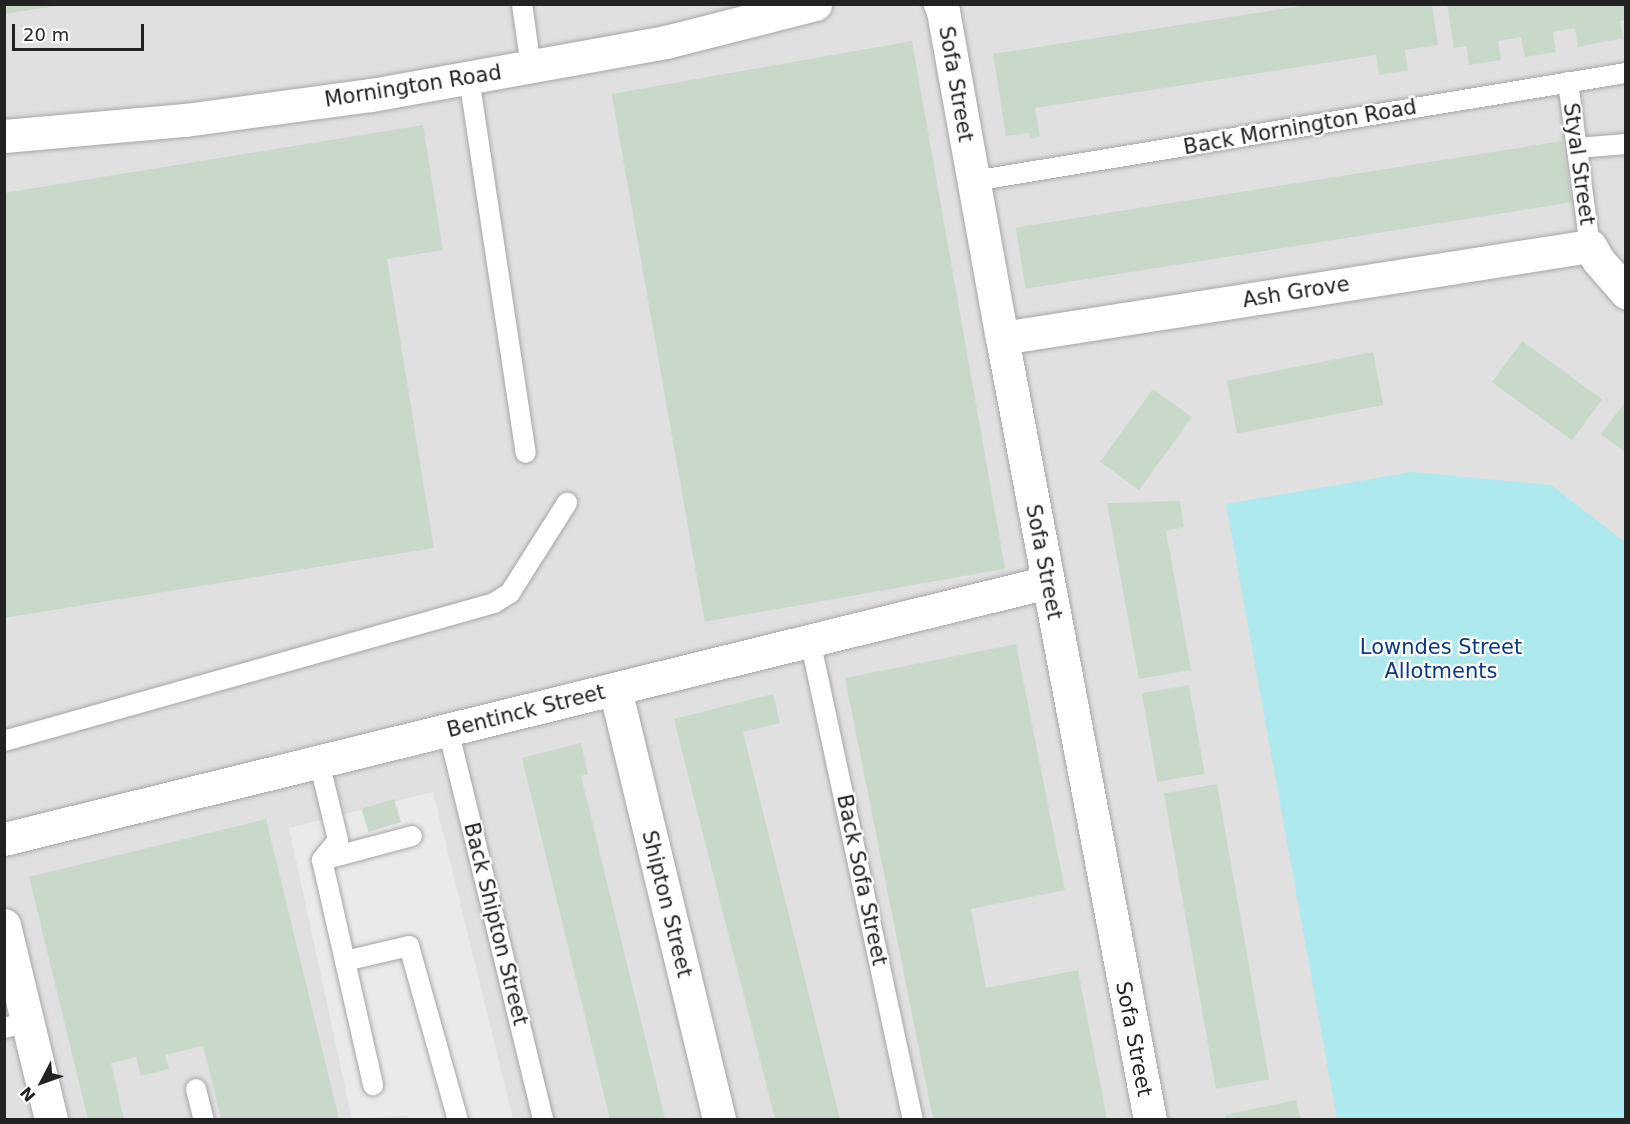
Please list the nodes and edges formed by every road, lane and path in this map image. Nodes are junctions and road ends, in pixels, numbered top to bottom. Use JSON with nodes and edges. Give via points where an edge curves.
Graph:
{"nodes":[{"id":1,"x":522,"y":4,"type":"edge"},
{"id":2,"x":815,"y":4,"type":"edge"},
{"id":3,"x":940,"y":4,"type":"edge"},
{"id":4,"x":531,"y":67,"type":"junction"},
{"id":5,"x":1626,"y":72,"type":"edge"},
{"id":6,"x":469,"y":78,"type":"junction"},
{"id":7,"x":1568,"y":82,"type":"junction"},
{"id":8,"x":4,"y":136,"type":"edge"},
{"id":9,"x":1626,"y":144,"type":"edge"},
{"id":10,"x":1577,"y":148,"type":"junction"},
{"id":11,"x":974,"y":181,"type":"junction"},
{"id":12,"x":1590,"y":246,"type":"junction"},
{"id":13,"x":1626,"y":292,"type":"edge"},
{"id":14,"x":1002,"y":338,"type":"junction"},
{"id":15,"x":526,"y":453,"type":"dead end"},
{"id":16,"x":567,"y":503,"type":"dead end"},
{"id":17,"x":1047,"y":582,"type":"junction"},
{"id":18,"x":810,"y":640,"type":"junction"},
{"id":19,"x":615,"y":689,"type":"junction"},
{"id":20,"x":448,"y":729,"type":"junction"},
{"id":21,"x":4,"y":741,"type":"edge"},
{"id":22,"x":319,"y":761,"type":"junction"},
{"id":23,"x":412,"y":836,"type":"dead end"},
{"id":24,"x":4,"y":839,"type":"edge"},
{"id":25,"x":322,"y":860,"type":"junction"},
{"id":26,"x":4,"y":925,"type":"edge"},
{"id":27,"x":345,"y":961,"type":"junction"},
{"id":28,"x":16,"y":1025,"type":"edge"},
{"id":29,"x":373,"y":1085,"type":"dead end"},
{"id":30,"x":196,"y":1089,"type":"dead end"},
{"id":31,"x":51,"y":1119,"type":"edge"},
{"id":32,"x":204,"y":1119,"type":"edge"},
{"id":33,"x":458,"y":1119,"type":"edge"},
{"id":34,"x":543,"y":1119,"type":"edge"},
{"id":35,"x":719,"y":1119,"type":"edge"},
{"id":36,"x":914,"y":1119,"type":"edge"},
{"id":37,"x":1150,"y":1119,"type":"edge"}],
"edges":[{"from":1,"to":4,"type":"lane"},
{"from":2,"to":4,"type":"street","name":"Mornington Road","via":[[666,42]]},
{"from":3,"to":11,"type":"street","name":"Sofa Street"},
{"from":4,"to":6,"type":"street","name":"Mornington Road"},
{"from":5,"to":7,"type":"lane","name":"Back Mornington Road"},
{"from":6,"to":8,"type":"street","name":"Mornington Road","via":[[185,120]]},
{"from":6,"to":15,"type":"lane"},
{"from":7,"to":10,"type":"lane","name":"Styal Street"},
{"from":7,"to":11,"type":"lane","name":"Back Mornington Road"},
{"from":9,"to":10,"type":"lane"},
{"from":10,"to":12,"type":"lane","name":"Styal Street"},
{"from":11,"to":14,"type":"street","name":"Sofa Street"},
{"from":12,"to":13,"type":"street"},
{"from":12,"to":14,"type":"street","name":"Ash Grove"},
{"from":14,"to":17,"type":"street","name":"Sofa Street"},
{"from":16,"to":21,"type":"lane","via":[[510,593],[494,603]]},
{"from":17,"to":18,"type":"street","name":"Bentinck Street"},
{"from":17,"to":37,"type":"street","name":"Sofa Street"},
{"from":18,"to":19,"type":"street","name":"Bentinck Street"},
{"from":18,"to":36,"type":"lane","name":"Back Sofa Street"},
{"from":19,"to":20,"type":"street","name":"Bentinck Street"},
{"from":19,"to":35,"type":"street","name":"Shipton Street"},
{"from":20,"to":22,"type":"street","name":"Bentinck Street"},
{"from":20,"to":34,"type":"lane","name":"Back Shipton Street"},
{"from":22,"to":24,"type":"street","name":"Bentinck Street"},
{"from":22,"to":25,"type":"lane","via":[[338,840]]},
{"from":23,"to":25,"type":"lane"},
{"from":25,"to":27,"type":"lane"},
{"from":26,"to":28,"type":"street"},
{"from":27,"to":29,"type":"lane"},
{"from":27,"to":33,"type":"lane","via":[[409,946]]},
{"from":28,"to":31,"type":"street"},
{"from":30,"to":32,"type":"lane"}]}
